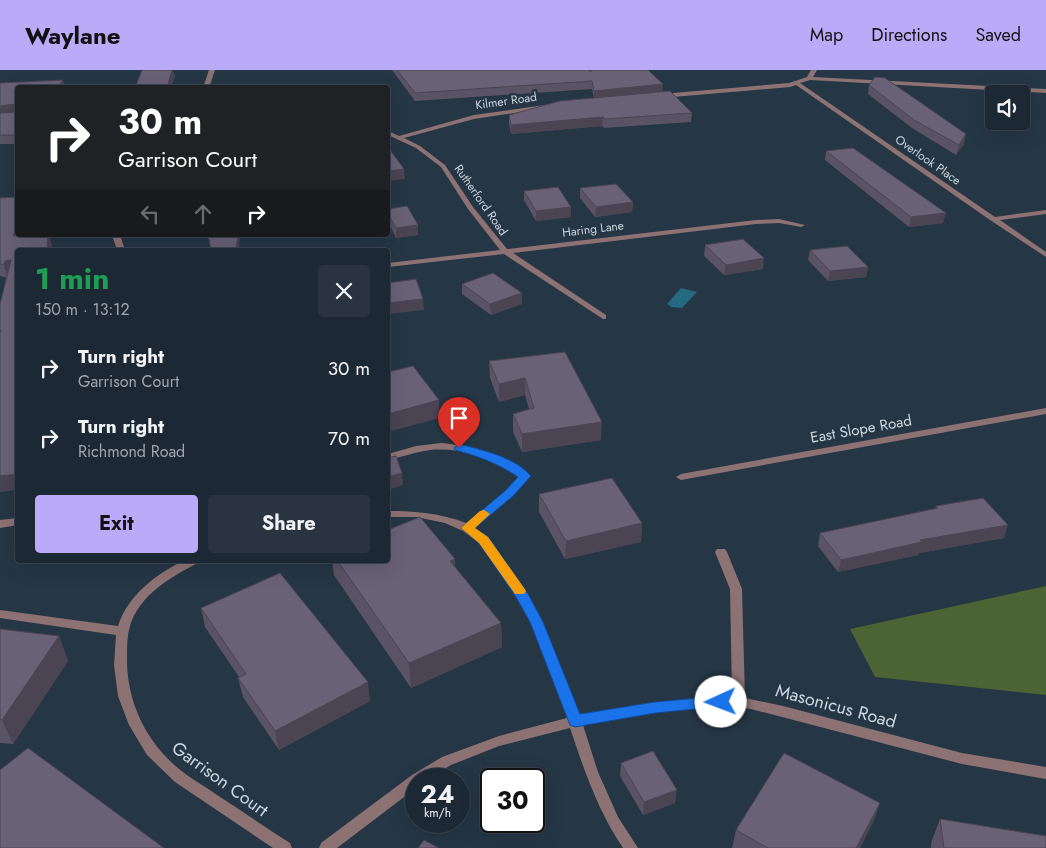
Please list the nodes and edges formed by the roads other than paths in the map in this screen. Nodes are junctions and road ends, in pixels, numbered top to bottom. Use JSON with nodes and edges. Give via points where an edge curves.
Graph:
{"nodes":[{"id":1,"x":212,"y":70,"type":"edge"},
{"id":2,"x":814,"y":70,"type":"edge"},
{"id":3,"x":809,"y":78,"type":"junction"},
{"id":4,"x":798,"y":83,"type":"junction"},
{"id":5,"x":207,"y":85,"type":"edge"},
{"id":6,"x":1046,"y":91,"type":"edge"},
{"id":7,"x":654,"y":97,"type":"edge"},
{"id":8,"x":555,"y":105,"type":"edge"},
{"id":9,"x":390,"y":134,"type":"edge"},
{"id":10,"x":399,"y":138,"type":"junction"},
{"id":11,"x":1046,"y":212,"type":"edge"},
{"id":12,"x":992,"y":219,"type":"junction"},
{"id":13,"x":801,"y":225,"type":"dead end"},
{"id":14,"x":504,"y":250,"type":"junction"},
{"id":15,"x":1046,"y":255,"type":"edge"},
{"id":16,"x":390,"y":265,"type":"edge"},
{"id":17,"x":602,"y":317,"type":"dead end"},
{"id":18,"x":1046,"y":411,"type":"edge"},
{"id":19,"x":390,"y":456,"type":"edge"},
{"id":20,"x":681,"y":477,"type":"dead end"},
{"id":21,"x":390,"y":514,"type":"edge"},
{"id":22,"x":15,"y":522,"type":"edge"},
{"id":23,"x":0,"y":524,"type":"edge"},
{"id":24,"x":467,"y":528,"type":"junction"},
{"id":25,"x":721,"y":552,"type":"dead end"},
{"id":26,"x":188,"y":563,"type":"edge"},
{"id":27,"x":0,"y":614,"type":"edge"},
{"id":28,"x":122,"y":631,"type":"junction"},
{"id":29,"x":739,"y":701,"type":"junction"},
{"id":30,"x":575,"y":721,"type":"junction"},
{"id":31,"x":431,"y":768,"type":"edge"},
{"id":32,"x":1046,"y":773,"type":"edge"},
{"id":33,"x":405,"y":788,"type":"edge"},
{"id":34,"x":285,"y":848,"type":"edge"},
{"id":35,"x":326,"y":848,"type":"edge"},
{"id":36,"x":631,"y":848,"type":"edge"}],
"edges":[{"from":1,"to":5,"type":"street"},
{"from":2,"to":3,"type":"street"},
{"from":3,"to":4,"type":"street"},
{"from":3,"to":6,"type":"street"},
{"from":4,"to":7,"type":"street"},
{"from":4,"to":12,"type":"street","name":"Overlook Place"},
{"from":8,"to":10,"type":"street","name":"Kilmer Road","via":[[480,114]]},
{"from":9,"to":10,"type":"street","name":"Rutherford Road"},
{"from":10,"to":14,"type":"street","name":"Rutherford Road","via":[[418,147],[443,166],[470,208]]},
{"from":11,"to":12,"type":"street"},
{"from":12,"to":15,"type":"street","name":"Overlook Place"},
{"from":13,"to":14,"type":"street","name":"Haring Lane","via":[[779,221],[756,222]]},
{"from":14,"to":16,"type":"street","name":"Haring Lane"},
{"from":14,"to":17,"type":"street","name":"Rutherford Road"},
{"from":18,"to":20,"type":"street","name":"East Slope Road"},
{"from":19,"to":24,"type":"street","via":[[420,447],[459,448],[480,453],[525,476],[509,494]]},
{"from":21,"to":24,"type":"street","via":[[416,514],[448,520]]},
{"from":22,"to":23,"type":"street"},
{"from":24,"to":30,"type":"street","via":[[484,540],[522,594],[537,622]]},
{"from":25,"to":29,"type":"street","via":[[736,589]]},
{"from":26,"to":28,"type":"street","name":"Garrison Court","via":[[164,576],[144,593],[129,613]]},
{"from":27,"to":28,"type":"street"},
{"from":28,"to":34,"type":"street","name":"Garrison Court","via":[[119,669],[125,702],[139,734],[163,763]]},
{"from":29,"to":30,"type":"street","name":"Masonicus Road","via":[[686,704]]},
{"from":29,"to":32,"type":"street","name":"Masonicus Road","via":[[928,750]]},
{"from":30,"to":31,"type":"street","name":"Masonicus Road","via":[[513,736]]},
{"from":30,"to":36,"type":"street","via":[[591,772],[613,821]]},
{"from":33,"to":35,"type":"street","name":"Masonicus Road"}]}
